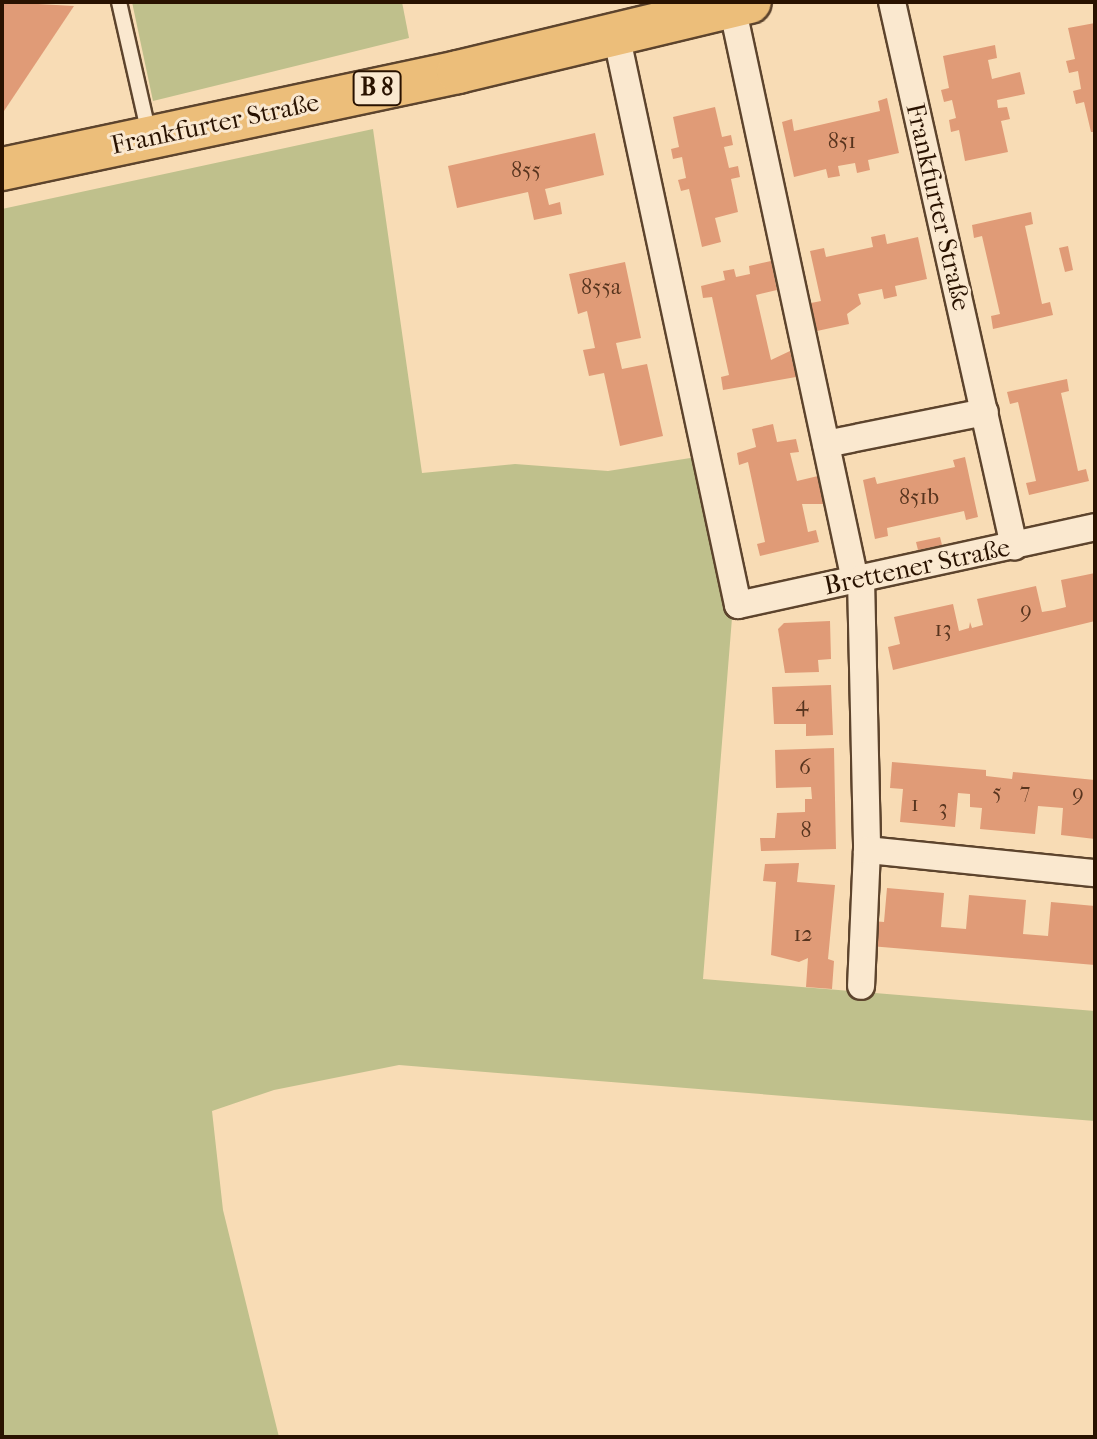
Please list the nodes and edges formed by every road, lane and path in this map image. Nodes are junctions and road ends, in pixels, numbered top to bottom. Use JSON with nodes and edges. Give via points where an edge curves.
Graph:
{"nodes":[{"id":1,"x":119,"y":2,"type":"edge"},
{"id":2,"x":892,"y":2,"type":"edge"},
{"id":3,"x":741,"y":4,"type":"edge"},
{"id":4,"x":616,"y":34,"type":"junction"},
{"id":5,"x":150,"y":138,"type":"junction"},
{"id":6,"x":2,"y":169,"type":"edge"},
{"id":7,"x":985,"y":412,"type":"junction"},
{"id":8,"x":826,"y":444,"type":"junction"},
{"id":9,"x":1095,"y":527,"type":"edge"},
{"id":10,"x":1014,"y":546,"type":"junction"},
{"id":11,"x":858,"y":579,"type":"junction"},
{"id":12,"x":867,"y":850,"type":"junction"},
{"id":13,"x":1095,"y":873,"type":"edge"},
{"id":14,"x":861,"y":986,"type":"dead end"}],
"edges":[{"from":1,"to":5,"type":"lane"},
{"from":2,"to":7,"type":"street","name":"Frankfurter Straße"},
{"from":3,"to":4,"type":"main road","name":"Frankfurter Straße","number":"B 8"},
{"from":3,"to":8,"type":"street","name":"Frankfurter Straße"},
{"from":4,"to":5,"type":"main road","name":"Frankfurter Straße","number":"B 8"},
{"from":4,"to":11,"type":"street","name":"Brettener Straße","via":[[738,605]]},
{"from":5,"to":6,"type":"main road","name":"Frankfurter Straße","number":"B 8"},
{"from":7,"to":8,"type":"street"},
{"from":7,"to":10,"type":"street","name":"Frankfurter Straße"},
{"from":8,"to":11,"type":"street","name":"Frankfurter Straße"},
{"from":9,"to":10,"type":"street","name":"Brettener Straße"},
{"from":10,"to":11,"type":"street","name":"Brettener Straße"},
{"from":11,"to":12,"type":"street","name":"Frankfurter Straße"},
{"from":12,"to":13,"type":"street"},
{"from":12,"to":14,"type":"street","name":"Frankfurter Straße"}]}
